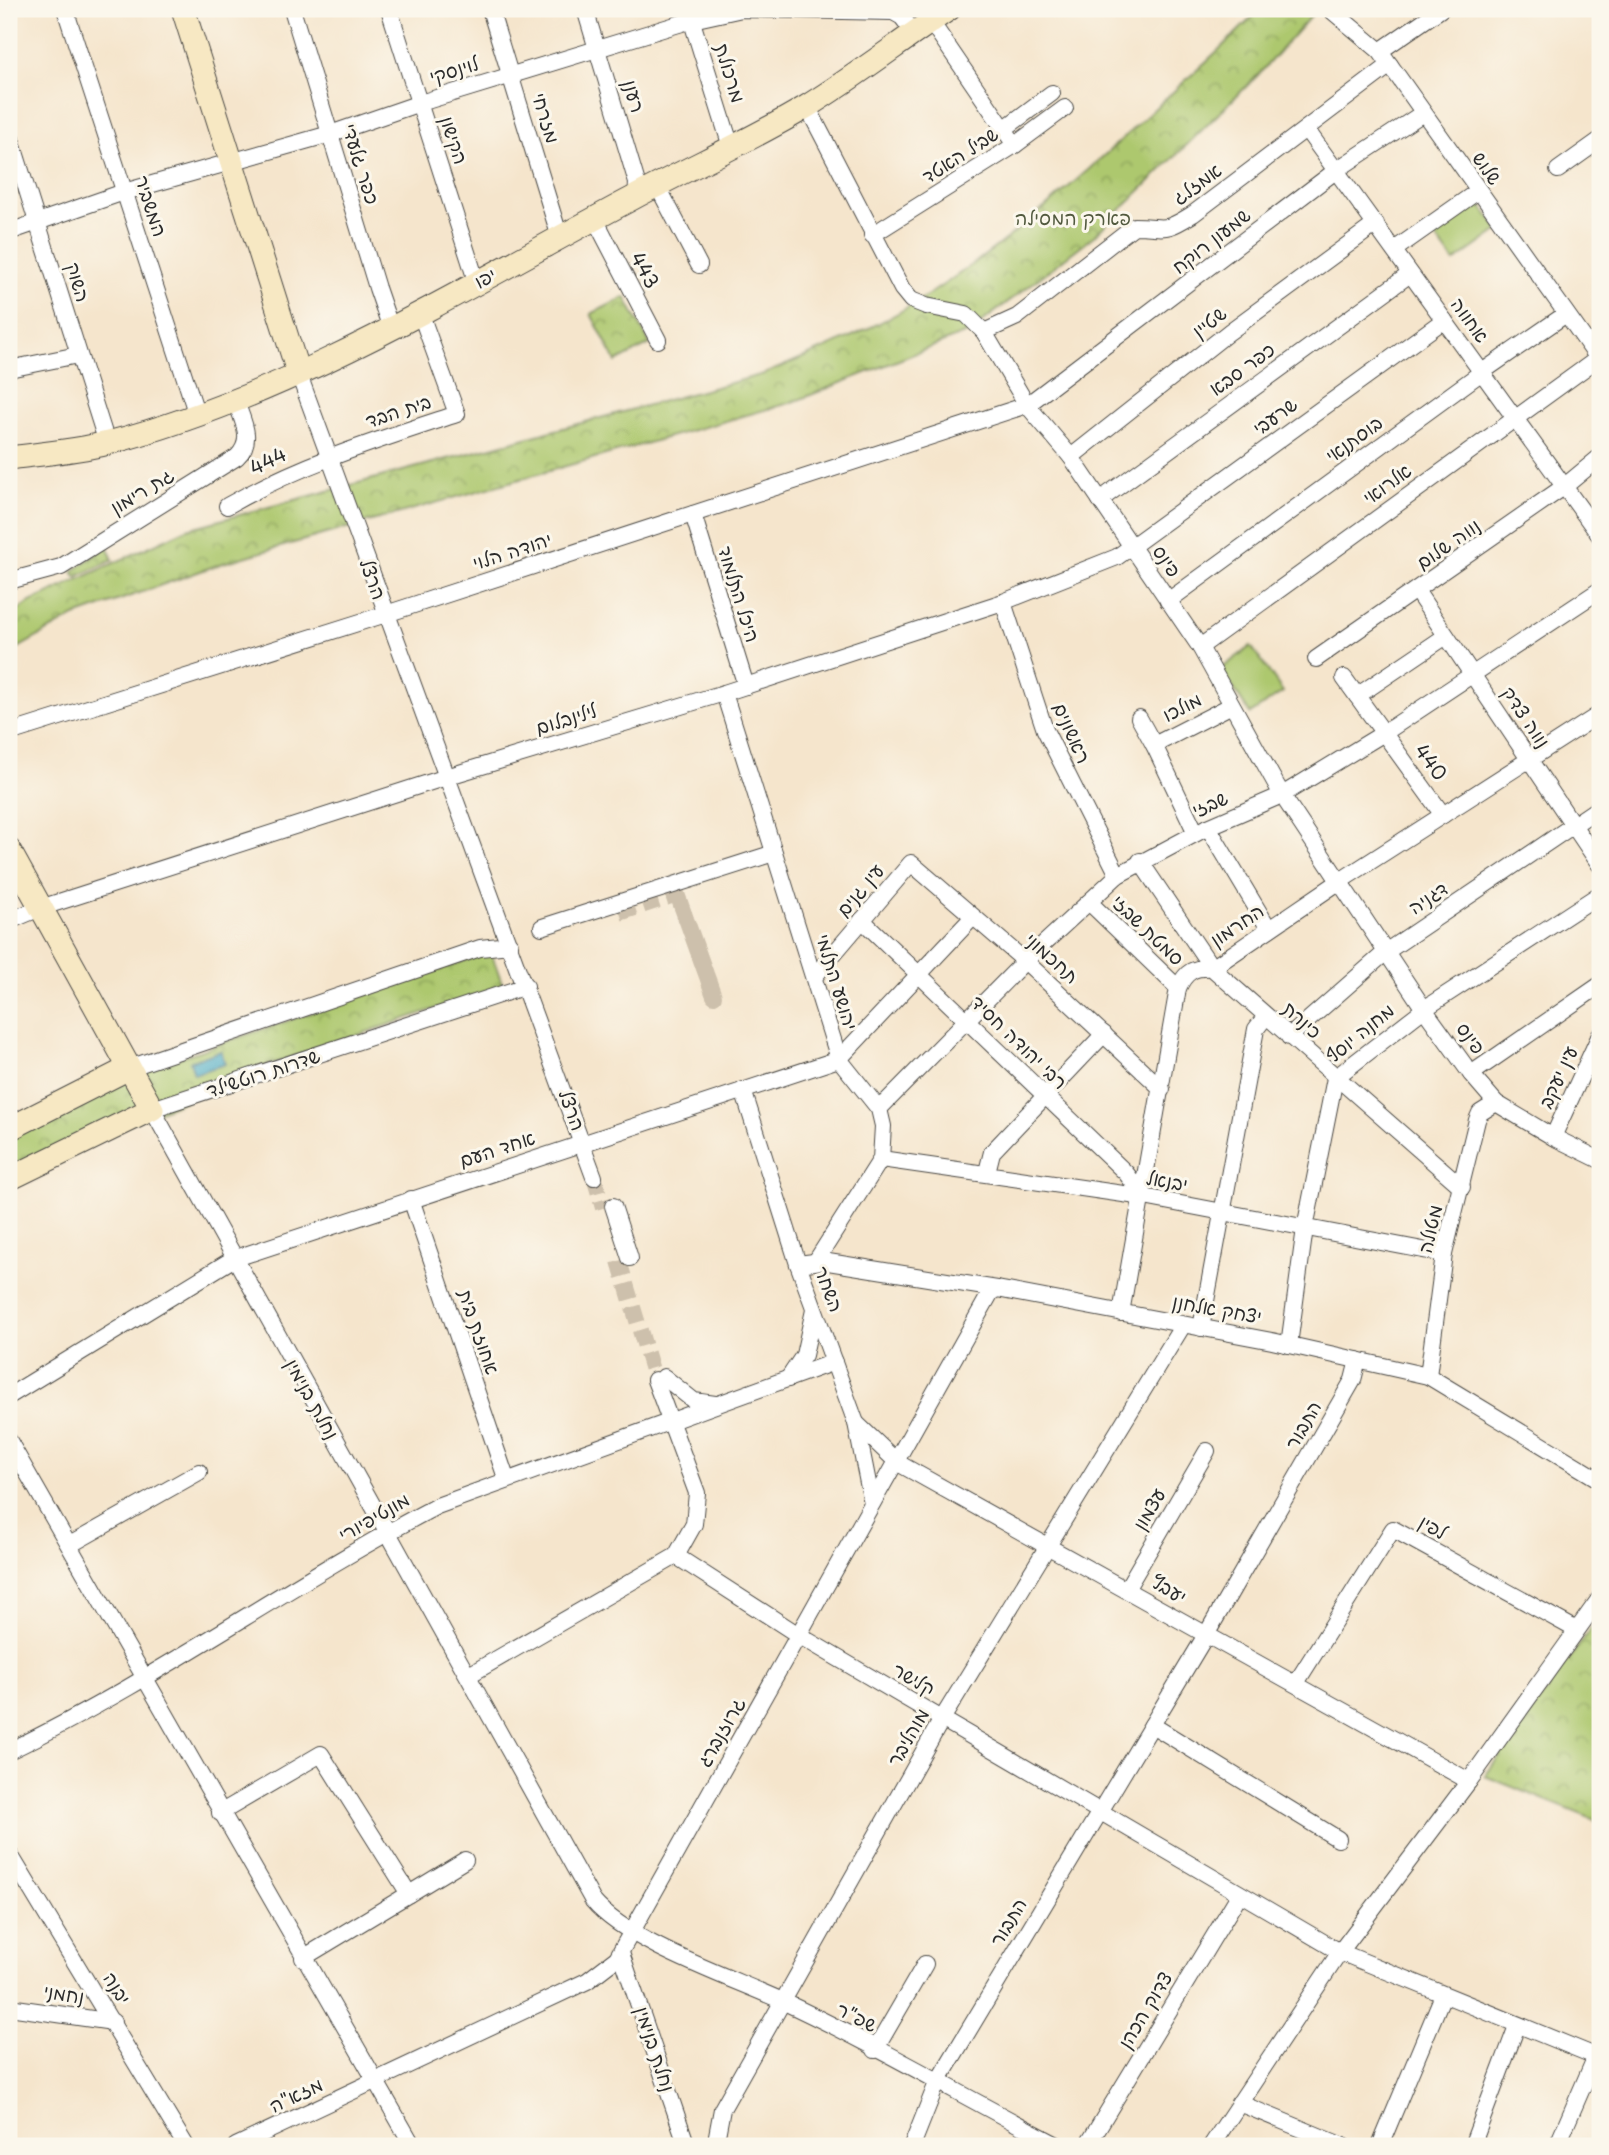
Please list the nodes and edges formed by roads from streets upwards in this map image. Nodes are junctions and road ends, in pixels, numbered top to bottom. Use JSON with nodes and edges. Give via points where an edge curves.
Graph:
{"nodes":[{"id":1,"x":65,"y":9,"type":"edge"},
{"id":2,"x":183,"y":9,"type":"edge"},
{"id":3,"x":292,"y":9,"type":"edge"},
{"id":4,"x":389,"y":9,"type":"edge"},
{"id":5,"x":490,"y":9,"type":"edge"},
{"id":6,"x":585,"y":9,"type":"edge"},
{"id":7,"x":1330,"y":9,"type":"edge"},
{"id":8,"x":1441,"y":9,"type":"edge"},
{"id":9,"x":690,"y":14,"type":"edge"},
{"id":10,"x":937,"y":17,"type":"edge"},
{"id":11,"x":598,"y":48,"type":"junction"},
{"id":12,"x":1385,"y":58,"type":"junction"},
{"id":13,"x":511,"y":74,"type":"junction"},
{"id":14,"x":1052,"y":93,"type":"dead end"},
{"id":15,"x":420,"y":103,"type":"junction"},
{"id":16,"x":807,"y":106,"type":"junction"},
{"id":17,"x":1065,"y":108,"type":"dead end"},
{"id":18,"x":1423,"y":113,"type":"junction"},
{"id":19,"x":1004,"y":129,"type":"junction"},
{"id":20,"x":1306,"y":129,"type":"junction"},
{"id":21,"x":9,"y":133,"type":"edge"},
{"id":22,"x":330,"y":134,"type":"junction"},
{"id":23,"x":1600,"y":140,"type":"edge"},
{"id":24,"x":1015,"y":145,"type":"junction"},
{"id":25,"x":732,"y":149,"type":"junction"},
{"id":26,"x":231,"y":161,"type":"junction"},
{"id":27,"x":1338,"y":169,"type":"junction"},
{"id":28,"x":1558,"y":170,"type":"dead end"},
{"id":29,"x":647,"y":190,"type":"junction"},
{"id":30,"x":1478,"y":191,"type":"junction"},
{"id":31,"x":124,"y":192,"type":"junction"},
{"id":32,"x":595,"y":219,"type":"junction"},
{"id":33,"x":38,"y":222,"type":"junction"},
{"id":34,"x":1376,"y":224,"type":"junction"},
{"id":35,"x":9,"y":232,"type":"edge"},
{"id":36,"x":567,"y":234,"type":"junction"},
{"id":37,"x":872,"y":235,"type":"junction"},
{"id":38,"x":1394,"y":250,"type":"junction"},
{"id":39,"x":699,"y":265,"type":"dead end"},
{"id":40,"x":1410,"y":274,"type":"junction"},
{"id":41,"x":472,"y":285,"type":"junction"},
{"id":42,"x":420,"y":312,"type":"junction"},
{"id":43,"x":1566,"y":314,"type":"junction"},
{"id":44,"x":1444,"y":320,"type":"junction"},
{"id":45,"x":398,"y":324,"type":"junction"},
{"id":46,"x":985,"y":332,"type":"junction"},
{"id":47,"x":658,"y":340,"type":"dead end"},
{"id":48,"x":78,"y":355,"type":"junction"},
{"id":49,"x":1600,"y":359,"type":"edge"},
{"id":50,"x":9,"y":369,"type":"edge"},
{"id":51,"x":298,"y":372,"type":"junction"},
{"id":52,"x":1482,"y":372,"type":"junction"},
{"id":53,"x":235,"y":399,"type":"junction"},
{"id":54,"x":1027,"y":405,"type":"junction"},
{"id":55,"x":1515,"y":415,"type":"junction"},
{"id":56,"x":191,"y":416,"type":"junction"},
{"id":57,"x":107,"y":443,"type":"junction"},
{"id":58,"x":329,"y":456,"type":"junction"},
{"id":59,"x":1071,"y":457,"type":"junction"},
{"id":60,"x":1600,"y":457,"type":"edge"},
{"id":61,"x":9,"y":458,"type":"edge"},
{"id":62,"x":1565,"y":486,"type":"junction"},
{"id":63,"x":1100,"y":500,"type":"junction"},
{"id":64,"x":227,"y":506,"type":"dead end"},
{"id":65,"x":693,"y":514,"type":"junction"},
{"id":66,"x":1600,"y":536,"type":"edge"},
{"id":67,"x":1131,"y":547,"type":"junction"},
{"id":68,"x":9,"y":581,"type":"edge"},
{"id":69,"x":1600,"y":590,"type":"edge"},
{"id":70,"x":1417,"y":592,"type":"junction"},
{"id":71,"x":1168,"y":601,"type":"junction"},
{"id":72,"x":1003,"y":602,"type":"junction"},
{"id":73,"x":386,"y":614,"type":"junction"},
{"id":74,"x":1447,"y":636,"type":"junction"},
{"id":75,"x":1200,"y":647,"type":"junction"},
{"id":76,"x":1316,"y":659,"type":"dead end"},
{"id":77,"x":1473,"y":675,"type":"junction"},
{"id":78,"x":1344,"y":678,"type":"dead end"},
{"id":79,"x":746,"y":686,"type":"junction"},
{"id":80,"x":724,"y":693,"type":"junction"},
{"id":81,"x":1357,"y":696,"type":"junction"},
{"id":82,"x":1230,"y":706,"type":"junction"},
{"id":83,"x":1600,"y":714,"type":"edge"},
{"id":84,"x":1139,"y":718,"type":"dead end"},
{"id":85,"x":9,"y":733,"type":"edge"},
{"id":86,"x":1384,"y":733,"type":"junction"},
{"id":87,"x":1154,"y":745,"type":"junction"},
{"id":88,"x":1530,"y":760,"type":"junction"},
{"id":89,"x":447,"y":777,"type":"junction"},
{"id":90,"x":1282,"y":795,"type":"junction"},
{"id":91,"x":1600,"y":807,"type":"edge"},
{"id":92,"x":1443,"y":815,"type":"junction"},
{"id":93,"x":1573,"y":824,"type":"junction"},
{"id":94,"x":1202,"y":830,"type":"junction"},
{"id":95,"x":9,"y":850,"type":"edge"},
{"id":96,"x":775,"y":853,"type":"junction"},
{"id":97,"x":1140,"y":861,"type":"junction"},
{"id":98,"x":911,"y":863,"type":"joint"},
{"id":99,"x":1600,"y":865,"type":"edge"},
{"id":100,"x":1118,"y":875,"type":"junction"},
{"id":101,"x":1340,"y":881,"type":"junction"},
{"id":102,"x":1600,"y":894,"type":"edge"},
{"id":103,"x":1088,"y":902,"type":"junction"},
{"id":104,"x":40,"y":908,"type":"junction"},
{"id":105,"x":973,"y":917,"type":"junction"},
{"id":106,"x":862,"y":920,"type":"junction"},
{"id":107,"x":9,"y":921,"type":"edge"},
{"id":108,"x":542,"y":927,"type":"dead end"},
{"id":109,"x":1269,"y":929,"type":"junction"},
{"id":110,"x":510,"y":945,"type":"junction"},
{"id":111,"x":1387,"y":951,"type":"junction"},
{"id":112,"x":1026,"y":961,"type":"junction"},
{"id":113,"x":1212,"y":968,"type":"junction"},
{"id":114,"x":919,"y":975,"type":"junction"},
{"id":115,"x":814,"y":978,"type":"junction"},
{"id":116,"x":1600,"y":985,"type":"edge"},
{"id":117,"x":526,"y":986,"type":"junction"},
{"id":118,"x":1178,"y":988,"type":"junction"},
{"id":119,"x":1424,"y":1009,"type":"junction"},
{"id":120,"x":1266,"y":1016,"type":"junction"},
{"id":121,"x":967,"y":1020,"type":"junction"},
{"id":122,"x":1104,"y":1034,"type":"junction"},
{"id":123,"x":1600,"y":1035,"type":"edge"},
{"id":124,"x":1289,"y":1037,"type":"junction"},
{"id":125,"x":839,"y":1059,"type":"junction"},
{"id":126,"x":129,"y":1068,"type":"junction"},
{"id":127,"x":1471,"y":1074,"type":"junction"},
{"id":128,"x":1335,"y":1078,"type":"junction"},
{"id":129,"x":1162,"y":1089,"type":"junction"},
{"id":130,"x":743,"y":1090,"type":"junction"},
{"id":131,"x":1045,"y":1096,"type":"junction"},
{"id":132,"x":1496,"y":1103,"type":"junction"},
{"id":133,"x":152,"y":1109,"type":"junction"},
{"id":134,"x":879,"y":1109,"type":"junction"},
{"id":135,"x":9,"y":1129,"type":"edge"},
{"id":136,"x":1553,"y":1137,"type":"junction"},
{"id":137,"x":584,"y":1143,"type":"junction"},
{"id":138,"x":881,"y":1159,"type":"junction"},
{"id":139,"x":1600,"y":1160,"type":"edge"},
{"id":140,"x":988,"y":1172,"type":"junction"},
{"id":141,"x":598,"y":1176,"type":"tunnel mouth"},
{"id":142,"x":9,"y":1179,"type":"edge"},
{"id":143,"x":1462,"y":1187,"type":"junction"},
{"id":144,"x":1144,"y":1198,"type":"junction"},
{"id":145,"x":411,"y":1199,"type":"junction"},
{"id":146,"x":608,"y":1207,"type":"tunnel mouth"},
{"id":147,"x":1224,"y":1212,"type":"junction"},
{"id":148,"x":1305,"y":1228,"type":"junction"},
{"id":149,"x":1444,"y":1254,"type":"junction"},
{"id":150,"x":233,"y":1259,"type":"junction"},
{"id":151,"x":625,"y":1259,"type":"tunnel mouth"},
{"id":152,"x":816,"y":1261,"type":"junction"},
{"id":153,"x":798,"y":1264,"type":"junction"},
{"id":154,"x":997,"y":1289,"type":"junction"},
{"id":155,"x":814,"y":1307,"type":"junction"},
{"id":156,"x":1121,"y":1313,"type":"junction"},
{"id":157,"x":1182,"y":1325,"type":"junction"},
{"id":158,"x":1201,"y":1328,"type":"junction"},
{"id":159,"x":1289,"y":1345,"type":"junction"},
{"id":160,"x":1358,"y":1360,"type":"junction"},
{"id":161,"x":831,"y":1364,"type":"junction"},
{"id":162,"x":1428,"y":1376,"type":"junction"},
{"id":163,"x":787,"y":1380,"type":"junction"},
{"id":164,"x":9,"y":1396,"type":"edge"},
{"id":165,"x":720,"y":1404,"type":"junction"},
{"id":166,"x":671,"y":1422,"type":"junction"},
{"id":167,"x":856,"y":1423,"type":"junction"},
{"id":168,"x":9,"y":1441,"type":"edge"},
{"id":169,"x":1207,"y":1451,"type":"dead end"},
{"id":170,"x":898,"y":1463,"type":"junction"},
{"id":171,"x":199,"y":1472,"type":"dead end"},
{"id":172,"x":506,"y":1478,"type":"junction"},
{"id":173,"x":1600,"y":1480,"type":"edge"},
{"id":174,"x":872,"y":1503,"type":"junction"},
{"id":175,"x":387,"y":1532,"type":"junction"},
{"id":176,"x":75,"y":1542,"type":"dead end"},
{"id":177,"x":1046,"y":1546,"type":"junction"},
{"id":178,"x":676,"y":1556,"type":"junction"},
{"id":179,"x":1128,"y":1588,"type":"junction"},
{"id":180,"x":1600,"y":1598,"type":"edge"},
{"id":181,"x":1575,"y":1629,"type":"junction"},
{"id":182,"x":1206,"y":1635,"type":"junction"},
{"id":183,"x":800,"y":1636,"type":"junction"},
{"id":184,"x":469,"y":1675,"type":"junction"},
{"id":185,"x":143,"y":1679,"type":"junction"},
{"id":186,"x":1296,"y":1683,"type":"junction"},
{"id":187,"x":942,"y":1720,"type":"junction"},
{"id":188,"x":1152,"y":1726,"type":"junction"},
{"id":189,"x":9,"y":1751,"type":"edge"},
{"id":190,"x":1469,"y":1781,"type":"junction"},
{"id":191,"x":1098,"y":1812,"type":"junction"},
{"id":192,"x":220,"y":1813,"type":"junction"},
{"id":193,"x":1338,"y":1839,"type":"dead end"},
{"id":194,"x":9,"y":1853,"type":"edge"},
{"id":195,"x":465,"y":1860,"type":"dead end"},
{"id":196,"x":409,"y":1894,"type":"junction"},
{"id":197,"x":1239,"y":1895,"type":"junction"},
{"id":198,"x":632,"y":1933,"type":"junction"},
{"id":199,"x":1340,"y":1952,"type":"junction"},
{"id":200,"x":621,"y":1953,"type":"junction"},
{"id":201,"x":303,"y":1958,"type":"junction"},
{"id":202,"x":925,"y":1964,"type":"dead end"},
{"id":203,"x":1443,"y":1995,"type":"junction"},
{"id":204,"x":782,"y":2001,"type":"junction"},
{"id":205,"x":9,"y":2007,"type":"edge"},
{"id":206,"x":113,"y":2022,"type":"junction"},
{"id":207,"x":1517,"y":2026,"type":"junction"},
{"id":208,"x":875,"y":2050,"type":"junction"},
{"id":209,"x":1598,"y":2057,"type":"edge"},
{"id":210,"x":373,"y":2082,"type":"junction"},
{"id":211,"x":937,"y":2083,"type":"junction"},
{"id":212,"x":1239,"y":2103,"type":"junction"},
{"id":213,"x":1318,"y":2141,"type":"edge"},
{"id":214,"x":186,"y":2146,"type":"edge"},
{"id":215,"x":236,"y":2146,"type":"edge"},
{"id":216,"x":413,"y":2146,"type":"edge"},
{"id":217,"x":687,"y":2146,"type":"edge"},
{"id":218,"x":715,"y":2146,"type":"edge"},
{"id":219,"x":912,"y":2146,"type":"edge"},
{"id":220,"x":1059,"y":2146,"type":"edge"},
{"id":221,"x":1087,"y":2146,"type":"edge"},
{"id":222,"x":1211,"y":2146,"type":"edge"},
{"id":223,"x":1343,"y":2146,"type":"edge"},
{"id":224,"x":1380,"y":2146,"type":"edge"},
{"id":225,"x":1472,"y":2146,"type":"edge"},
{"id":226,"x":1557,"y":2146,"type":"edge"}],
"edges":[{"from":1,"to":31,"type":"street","name":"המשביר"},
{"from":2,"to":26,"type":"street","name":"הרצל"},
{"from":3,"to":22,"type":"street","name":"כפר גלעדי"},
{"from":4,"to":15,"type":"street","name":"הקישון"},
{"from":5,"to":13,"type":"street","name":"מזרחי"},
{"from":6,"to":11,"type":"street","name":"רענן"},
{"from":7,"to":12,"type":"street","name":"שלוש"},
{"from":8,"to":12,"type":"street","name":"אמזלג"},
{"from":9,"to":10,"type":"street","name":"לוינסקי","via":[[742,9]]},
{"from":9,"to":11,"type":"street","name":"לוינסקי"},
{"from":9,"to":25,"type":"street","name":"מרכולת"},
{"from":10,"to":16,"type":"street","name":"יפו"},
{"from":10,"to":19,"type":"street","name":"שביל האטד","via":[[939,32]]},
{"from":11,"to":13,"type":"street","name":"לוינסקי"},
{"from":11,"to":29,"type":"street","name":"רענן","via":[[637,183]]},
{"from":12,"to":18,"type":"street","name":"שלוש"},
{"from":12,"to":20,"type":"street","name":"אמזלג"},
{"from":13,"to":15,"type":"street","name":"לוינסקי"},
{"from":13,"to":36,"type":"street","name":"מזרחי","via":[[557,228]]},
{"from":14,"to":19,"type":"street"},
{"from":15,"to":22,"type":"street","name":"לוינסקי"},
{"from":15,"to":41,"type":"street","name":"הקישון","via":[[474,274]]},
{"from":16,"to":25,"type":"street","name":"יפו"},
{"from":16,"to":37,"type":"street","name":"פינס"},
{"from":17,"to":24,"type":"street"},
{"from":18,"to":27,"type":"street","name":"שמעון רוקח"},
{"from":18,"to":30,"type":"street","name":"שלוש"},
{"from":19,"to":24,"type":"street","name":"שביל האטד"},
{"from":20,"to":27,"type":"street","name":"אחווה"},
{"from":20,"to":46,"type":"street","name":"אמזלג","via":[[1173,226],[1158,230],[1134,226],[1017,317]]},
{"from":21,"to":33,"type":"street","name":"השוק"},
{"from":22,"to":26,"type":"street","name":"לוינסקי"},
{"from":22,"to":45,"type":"street","name":"כפר גלעדי","via":[[388,320]]},
{"from":23,"to":28,"type":"street"},
{"from":24,"to":37,"type":"street","name":"שביל האטד"},
{"from":25,"to":29,"type":"street","name":"יפו"},
{"from":26,"to":31,"type":"street","name":"לוינסקי"},
{"from":26,"to":51,"type":"street","name":"הרצל"},
{"from":27,"to":34,"type":"street","name":"אחווה"},
{"from":27,"to":54,"type":"street","name":"שמעון רוקח"},
{"from":29,"to":32,"type":"street","name":"יפו"},
{"from":29,"to":39,"type":"street","name":"רענן"},
{"from":30,"to":38,"type":"street"},
{"from":30,"to":43,"type":"street","name":"שלוש"},
{"from":31,"to":33,"type":"street","name":"לוינסקי"},
{"from":31,"to":56,"type":"street","name":"המשביר","via":[[194,406]]},
{"from":32,"to":36,"type":"street","name":"יפו"},
{"from":32,"to":47,"type":"street","name":"443"},
{"from":33,"to":35,"type":"street","name":"לוינסקי"},
{"from":33,"to":48,"type":"street","name":"השוק"},
{"from":34,"to":38,"type":"street","name":"אחווה"},
{"from":34,"to":59,"type":"street","name":"שטיין"},
{"from":36,"to":41,"type":"street","name":"יפו"},
{"from":37,"to":46,"type":"street","name":"פינס","via":[[911,300],[967,314]]},
{"from":38,"to":40,"type":"street","name":"אחווה"},
{"from":40,"to":44,"type":"street","name":"אחווה"},
{"from":40,"to":63,"type":"street","name":"כפר סבא"},
{"from":41,"to":42,"type":"street","name":"יפו"},
{"from":42,"to":45,"type":"street","name":"יפו"},
{"from":42,"to":58,"type":"street","name":"בית הבד","via":[[457,414]]},
{"from":43,"to":49,"type":"street","name":"שלוש"},
{"from":43,"to":52,"type":"street","name":"בוסתנאי"},
{"from":44,"to":52,"type":"street","name":"אחווה"},
{"from":44,"to":67,"type":"street","name":"שרעבי"},
{"from":45,"to":51,"type":"street","name":"יפו"},
{"from":46,"to":54,"type":"street","name":"פינס"},
{"from":48,"to":50,"type":"street"},
{"from":48,"to":57,"type":"street","name":"השוק"},
{"from":49,"to":55,"type":"street","name":"אלרואי"},
{"from":51,"to":53,"type":"street","name":"יפו"},
{"from":51,"to":58,"type":"street","name":"הרצל"},
{"from":52,"to":55,"type":"street","name":"אחווה"},
{"from":52,"to":71,"type":"street","name":"בוסתנאי"},
{"from":53,"to":56,"type":"street","name":"יפו"},
{"from":53,"to":68,"type":"street","name":"גת רימון","via":[[248,439],[246,449],[237,457],[61,567]]},
{"from":54,"to":59,"type":"street","name":"פינס"},
{"from":54,"to":65,"type":"street","name":"יהודה הלוי"},
{"from":55,"to":62,"type":"street","name":"אחווה"},
{"from":55,"to":75,"type":"street","name":"אלרואי"},
{"from":56,"to":57,"type":"street","name":"יפו"},
{"from":57,"to":61,"type":"street","name":"יפו"},
{"from":58,"to":64,"type":"street","name":"444","via":[[272,480]]},
{"from":58,"to":73,"type":"street","name":"הרצל"},
{"from":59,"to":63,"type":"street","name":"פינס"},
{"from":60,"to":62,"type":"street","name":"נווה שלום"},
{"from":62,"to":66,"type":"street","name":"אחווה"},
{"from":62,"to":70,"type":"street","name":"נווה שלום"},
{"from":63,"to":67,"type":"street","name":"פינס"},
{"from":65,"to":73,"type":"street","name":"יהודה הלוי"},
{"from":65,"to":79,"type":"street","name":"היכל התלמוד"},
{"from":67,"to":71,"type":"street","name":"פינס"},
{"from":67,"to":72,"type":"street","name":"לילינבלום","via":[[1096,568]]},
{"from":69,"to":77,"type":"street","name":"שבזי"},
{"from":70,"to":74,"type":"street","name":"נווה צדק"},
{"from":70,"to":76,"type":"street","name":"נווה שלום"},
{"from":71,"to":75,"type":"street","name":"פינס"},
{"from":72,"to":79,"type":"street","name":"לילינבלום"},
{"from":72,"to":100,"type":"street","name":"ראשונים","via":[[1045,730]]},
{"from":73,"to":85,"type":"street","name":"יהודה הלוי"},
{"from":73,"to":89,"type":"street","name":"הרצל"},
{"from":74,"to":77,"type":"street","name":"נווה צדק"},
{"from":74,"to":81,"type":"street"},
{"from":75,"to":82,"type":"street","name":"פינס"},
{"from":77,"to":86,"type":"street","name":"שבזי"},
{"from":77,"to":88,"type":"street","name":"נווה צדק"},
{"from":78,"to":81,"type":"street","name":"440"},
{"from":79,"to":80,"type":"street","name":"לילינבלום"},
{"from":80,"to":89,"type":"street","name":"לילינבלום"},
{"from":80,"to":96,"type":"street","name":"יהושע התלמי"},
{"from":81,"to":86,"type":"street","name":"440"},
{"from":82,"to":87,"type":"street","name":"מולכו"},
{"from":82,"to":90,"type":"street","name":"פינס"},
{"from":83,"to":88,"type":"street","name":"החרמון"},
{"from":84,"to":87,"type":"street","name":"מולכו"},
{"from":86,"to":90,"type":"street","name":"שבזי"},
{"from":86,"to":92,"type":"street","name":"440"},
{"from":87,"to":94,"type":"street","name":"מולכו"},
{"from":88,"to":92,"type":"street","name":"החרמון"},
{"from":88,"to":93,"type":"street","name":"נווה צדק"},
{"from":89,"to":104,"type":"street","name":"לילינבלום"},
{"from":89,"to":110,"type":"street","name":"הרצל"},
{"from":90,"to":94,"type":"street","name":"שבזי"},
{"from":90,"to":101,"type":"street","name":"פינס"},
{"from":91,"to":93,"type":"street","name":"דגניה"},
{"from":92,"to":101,"type":"street","name":"החרמון"},
{"from":93,"to":99,"type":"street","name":"נווה צדק"},
{"from":93,"to":111,"type":"street","name":"דגניה"},
{"from":94,"to":97,"type":"street","name":"שבזי"},
{"from":94,"to":109,"type":"street","name":"מולכו"},
{"from":95,"to":104,"type":"street","name":"נחלת בנימין"},
{"from":96,"to":108,"type":"street"},
{"from":96,"to":115,"type":"street","name":"יהושע התלמי"},
{"from":97,"to":100,"type":"street","name":"שבזי"},
{"from":97,"to":113,"type":"street","name":"כינרת"},
{"from":98,"to":105,"type":"street","name":"תחכמוני"},
{"from":98,"to":106,"type":"street","name":"עין גנים"},
{"from":100,"to":103,"type":"street","name":"שבזי"},
{"from":101,"to":109,"type":"street","name":"החרמון"},
{"from":101,"to":111,"type":"street","name":"פינס"},
{"from":102,"to":119,"type":"street","name":"מחנה יוסף"},
{"from":103,"to":112,"type":"street","name":"שבזי"},
{"from":103,"to":118,"type":"street","name":"סמטת שבזי"},
{"from":104,"to":107,"type":"street","name":"לילינבלום"},
{"from":104,"to":126,"type":"street","name":"נחלת בנימין"},
{"from":105,"to":112,"type":"street","name":"תחכמוני"},
{"from":105,"to":114,"type":"street","name":"אחד העם"},
{"from":106,"to":114,"type":"street","name":"רבי יהודה חסיד"},
{"from":106,"to":115,"type":"street","name":"עין גנים"},
{"from":109,"to":113,"type":"street","name":"החרמון"},
{"from":110,"to":117,"type":"street","name":"הרצל"},
{"from":110,"to":126,"type":"street","via":[[473,950]]},
{"from":111,"to":119,"type":"street","name":"פינס"},
{"from":111,"to":124,"type":"street","name":"דגניה"},
{"from":112,"to":121,"type":"street","name":"שבזי"},
{"from":112,"to":122,"type":"street","name":"תחכמוני"},
{"from":113,"to":118,"type":"street","name":"החרמון","via":[[1196,967]]},
{"from":113,"to":120,"type":"street","name":"כינרת"},
{"from":114,"to":121,"type":"street","name":"רבי יהודה חסיד"},
{"from":114,"to":125,"type":"street","name":"אחד העם"},
{"from":115,"to":125,"type":"street","name":"יהושע התלמי"},
{"from":116,"to":127,"type":"street"},
{"from":117,"to":133,"type":"street","name":"שדרות רוטשילד"},
{"from":117,"to":137,"type":"street","name":"הרצל"},
{"from":118,"to":129,"type":"street"},
{"from":119,"to":127,"type":"street","name":"פינס"},
{"from":119,"to":128,"type":"street","name":"מחנה יוסף"},
{"from":120,"to":124,"type":"street","name":"כינרת"},
{"from":120,"to":147,"type":"street","via":[[1256,1029]]},
{"from":121,"to":131,"type":"street","name":"רבי יהודה חסיד"},
{"from":121,"to":134,"type":"street","name":"שבזי"},
{"from":122,"to":129,"type":"street","name":"תחכמוני"},
{"from":122,"to":131,"type":"street"},
{"from":123,"to":136,"type":"street","name":"עין יעקב"},
{"from":124,"to":128,"type":"street","name":"כינרת"},
{"from":125,"to":130,"type":"street","name":"אחד העם"},
{"from":125,"to":134,"type":"street","name":"יהושע התלמי"},
{"from":126,"to":133,"type":"street","name":"נחלת בנימין"},
{"from":126,"to":135,"type":"street"},
{"from":127,"to":132,"type":"street","name":"פינס"},
{"from":128,"to":143,"type":"street","name":"כינרת"},
{"from":128,"to":148,"type":"street","name":"מחנה יוסף"},
{"from":129,"to":144,"type":"street"},
{"from":130,"to":137,"type":"street","name":"אחד העם"},
{"from":130,"to":153,"type":"street","name":"השחר"},
{"from":131,"to":140,"type":"street","via":[[992,1152]]},
{"from":131,"to":144,"type":"street","name":"רבי יהודה חסיד","via":[[1126,1173]]},
{"from":132,"to":136,"type":"street","name":"פינס"},
{"from":132,"to":143,"type":"street","name":"מטולה","via":[[1477,1119]]},
{"from":133,"to":142,"type":"street","name":"שדרות רוטשילד"},
{"from":133,"to":150,"type":"street","name":"נחלת בנימין"},
{"from":134,"to":138,"type":"street","via":[[884,1141]]},
{"from":136,"to":139,"type":"street","name":"פינס"},
{"from":137,"to":141,"type":"street","name":"הרצל","via":[[593,1154]]},
{"from":137,"to":145,"type":"street","name":"אחד העם"},
{"from":138,"to":140,"type":"street","name":"יבנאל"},
{"from":138,"to":152,"type":"street"},
{"from":140,"to":144,"type":"street","name":"יבנאל"},
{"from":143,"to":149,"type":"street","name":"מטולה"},
{"from":144,"to":147,"type":"street","name":"יבנאל"},
{"from":144,"to":156,"type":"street"},
{"from":145,"to":150,"type":"street","name":"אחד העם"},
{"from":145,"to":172,"type":"street","name":"אחוזת בית"},
{"from":146,"to":151,"type":"street"},
{"from":147,"to":148,"type":"street","name":"יבנאל"},
{"from":147,"to":158,"type":"street"},
{"from":148,"to":149,"type":"street","name":"יבנאל"},
{"from":148,"to":159,"type":"street","name":"מחנה יוסף"},
{"from":149,"to":162,"type":"street","name":"מטולה"},
{"from":150,"to":164,"type":"street","name":"אחד העם"},
{"from":150,"to":175,"type":"street","name":"נחלת בנימין"},
{"from":152,"to":153,"type":"street","name":"יצחק אלחנן"},
{"from":152,"to":154,"type":"street","name":"יצחק אלחנן"},
{"from":153,"to":155,"type":"street","name":"השחר"},
{"from":154,"to":156,"type":"street","name":"יצחק אלחנן"},
{"from":154,"to":170,"type":"street","name":"גרוזנברג"},
{"from":155,"to":161,"type":"street","name":"השחר"},
{"from":155,"to":163,"type":"street","via":[[804,1355]]},
{"from":156,"to":157,"type":"street","name":"יצחק אלחנן"},
{"from":157,"to":158,"type":"street","name":"יצחק אלחנן"},
{"from":157,"to":177,"type":"street","name":"מוהליבר"},
{"from":158,"to":159,"type":"street","name":"יצחק אלחנן"},
{"from":159,"to":160,"type":"street","name":"יצחק אלחנן"},
{"from":160,"to":162,"type":"street","name":"יצחק אלחנן"},
{"from":160,"to":182,"type":"street","name":"התבור","via":[[1353,1380]]},
{"from":161,"to":163,"type":"street","name":"מונטיפיורי"},
{"from":161,"to":167,"type":"street","name":"השחר"},
{"from":162,"to":173,"type":"street","name":"יצחק אלחנן"},
{"from":163,"to":165,"type":"street","name":"מונטיפיורי"},
{"from":165,"to":166,"type":"street","name":"מונטיפיורי"},
{"from":165,"to":166,"type":"street","via":[[694,1401],[659,1378]]},
{"from":166,"to":172,"type":"street","name":"מונטיפיורי"},
{"from":166,"to":178,"type":"street","via":[[698,1503],[694,1524]]},
{"from":167,"to":170,"type":"street","name":"יעבץ"},
{"from":167,"to":174,"type":"street","name":"השחר"},
{"from":168,"to":185,"type":"street"},
{"from":169,"to":179,"type":"street","name":"עצמון"},
{"from":170,"to":174,"type":"street","name":"גרוזנברג"},
{"from":170,"to":177,"type":"street","name":"יעבץ"},
{"from":171,"to":176,"type":"street"},
{"from":172,"to":175,"type":"street","name":"מונטיפיורי"},
{"from":174,"to":183,"type":"street","name":"גרוזנברג"},
{"from":175,"to":184,"type":"street","name":"נחלת בנימין"},
{"from":175,"to":185,"type":"street","name":"מונטיפיורי"},
{"from":177,"to":179,"type":"street","name":"יעבץ"},
{"from":177,"to":187,"type":"street","name":"מוהליבר"},
{"from":178,"to":183,"type":"street","name":"קלישר"},
{"from":178,"to":184,"type":"street"},
{"from":179,"to":182,"type":"street","name":"יעבץ"},
{"from":180,"to":181,"type":"street"},
{"from":181,"to":186,"type":"street","name":"לפין","via":[[1393,1529]]},
{"from":181,"to":190,"type":"street"},
{"from":182,"to":186,"type":"street","name":"יעבץ"},
{"from":182,"to":188,"type":"street","name":"התבור"},
{"from":183,"to":187,"type":"street","name":"קלישר"},
{"from":183,"to":198,"type":"street","name":"גרוזנברג"},
{"from":184,"to":198,"type":"street","name":"נחלת בנימין","via":[[593,1901]]},
{"from":185,"to":189,"type":"street","name":"מונטיפיורי"},
{"from":185,"to":192,"type":"street"},
{"from":186,"to":190,"type":"street","name":"יעבץ"},
{"from":187,"to":191,"type":"street","name":"קלישר"},
{"from":187,"to":204,"type":"street","name":"מוהליבר"},
{"from":188,"to":191,"type":"street","name":"התבור"},
{"from":188,"to":193,"type":"street"},
{"from":190,"to":199,"type":"street"},
{"from":191,"to":197,"type":"street","name":"קלישר"},
{"from":191,"to":211,"type":"street","name":"התבור"},
{"from":192,"to":196,"type":"street","via":[[321,1754]]},
{"from":192,"to":201,"type":"street"},
{"from":194,"to":206,"type":"street","name":"יבנה"},
{"from":195,"to":196,"type":"street"},
{"from":196,"to":201,"type":"street"},
{"from":197,"to":199,"type":"street","name":"קלישר"},
{"from":197,"to":221,"type":"street","name":"צדוק הכהן"},
{"from":198,"to":200,"type":"street","name":"גרוזנברג"},
{"from":198,"to":204,"type":"street","name":"שפ\"ר"},
{"from":199,"to":203,"type":"street","name":"קלישר"},
{"from":199,"to":212,"type":"street"},
{"from":200,"to":210,"type":"street","name":"גרוזנברג","via":[[587,1981]]},
{"from":200,"to":217,"type":"street","name":"נחלת בנימין"},
{"from":201,"to":210,"type":"street"},
{"from":202,"to":208,"type":"street"},
{"from":203,"to":207,"type":"street","name":"קלישר"},
{"from":203,"to":224,"type":"street"},
{"from":204,"to":208,"type":"street","name":"שפ\"ר"},
{"from":204,"to":218,"type":"street","name":"מוהליבר","via":[[722,2109]]},
{"from":205,"to":206,"type":"street","name":"נחמני"},
{"from":206,"to":214,"type":"street","name":"יבנה"},
{"from":207,"to":209,"type":"street","name":"קלישר"},
{"from":207,"to":225,"type":"street"},
{"from":208,"to":211,"type":"street","name":"שפ\"ר"},
{"from":209,"to":226,"type":"street"},
{"from":210,"to":215,"type":"street","name":"מזא\"ה"},
{"from":210,"to":216,"type":"street"},
{"from":211,"to":219,"type":"street","name":"התבור"},
{"from":211,"to":220,"type":"street","name":"שפ\"ר"},
{"from":212,"to":213,"type":"street"},
{"from":212,"to":222,"type":"street"},
{"from":213,"to":223,"type":"street"}]}
